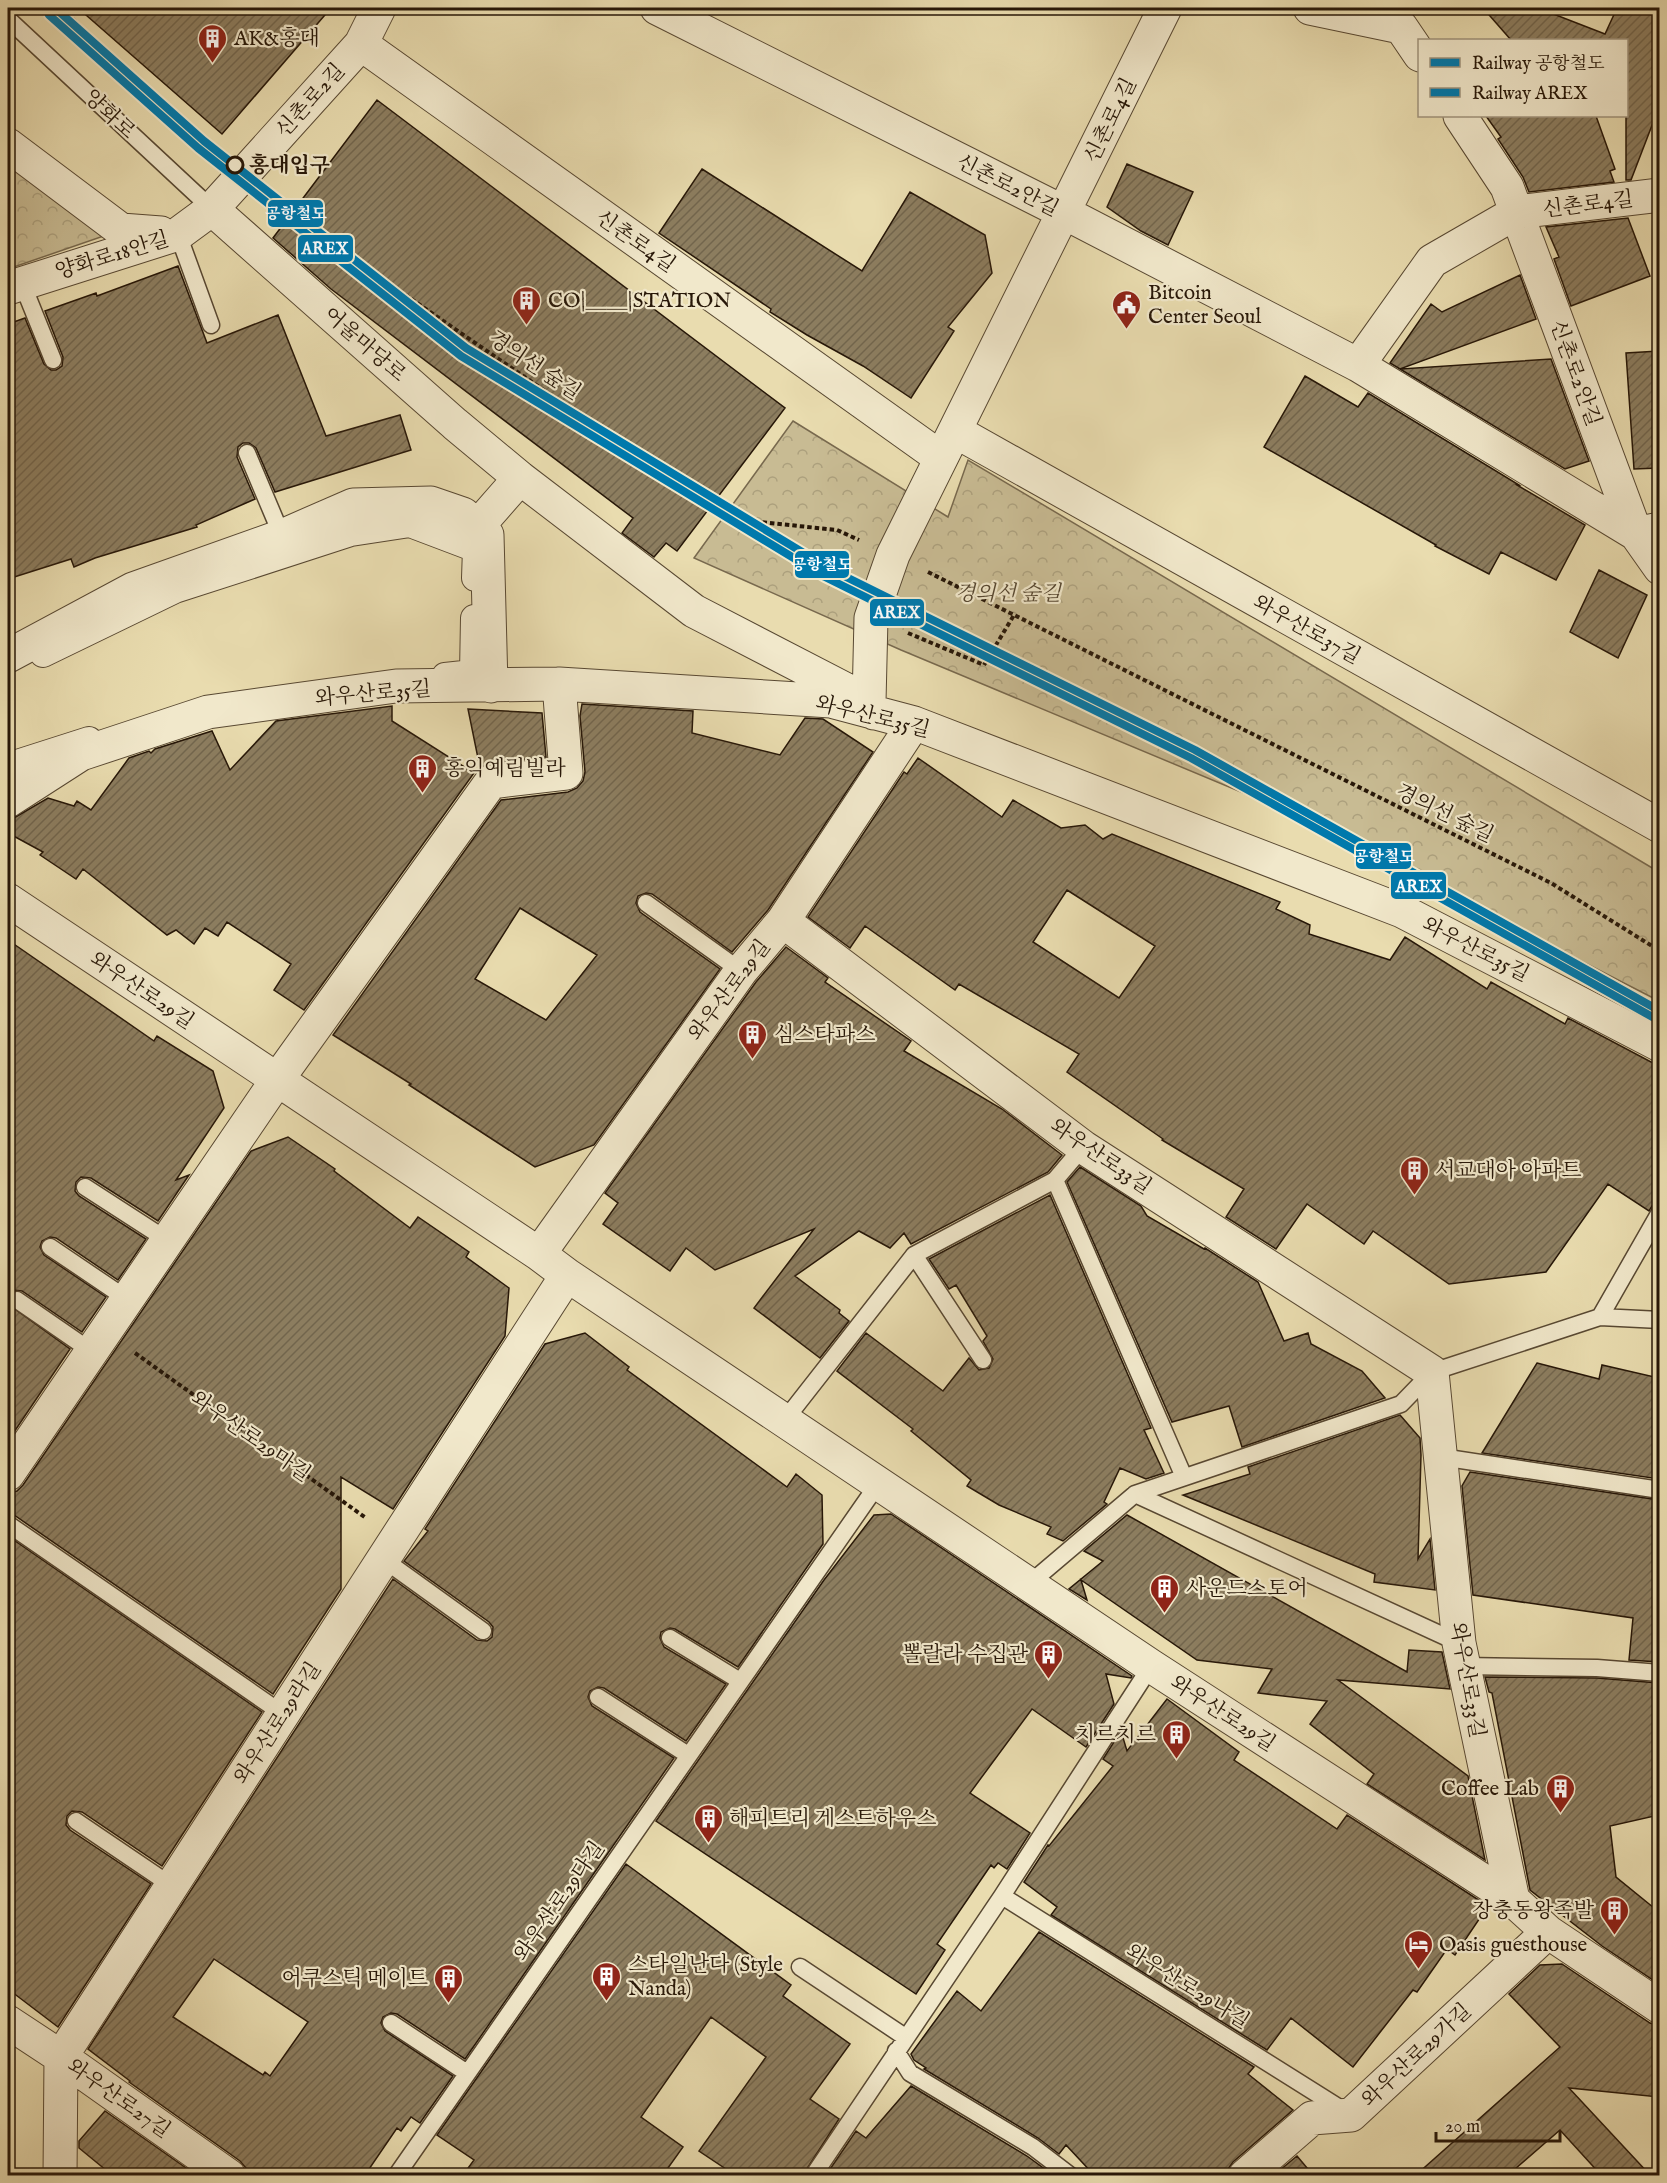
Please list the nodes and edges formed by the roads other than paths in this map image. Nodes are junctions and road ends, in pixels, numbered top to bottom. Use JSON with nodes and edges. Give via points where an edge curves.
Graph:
{"nodes":[{"id":1,"x":379,"y":8,"type":"edge"},
{"id":2,"x":657,"y":8,"type":"edge"},
{"id":3,"x":1165,"y":8,"type":"edge"},
{"id":4,"x":1310,"y":8,"type":"edge"},
{"id":5,"x":8,"y":19,"type":"edge"},
{"id":6,"x":361,"y":44,"type":"junction"},
{"id":7,"x":1418,"y":53,"type":"edge"},
{"id":8,"x":1461,"y":117,"type":"edge"},
{"id":9,"x":8,"y":145,"type":"edge"},
{"id":10,"x":1659,"y":195,"type":"edge"},
{"id":11,"x":1512,"y":200,"type":"junction"},
{"id":12,"x":212,"y":209,"type":"junction"},
{"id":13,"x":1065,"y":213,"type":"junction"},
{"id":14,"x":178,"y":234,"type":"junction"},
{"id":15,"x":15,"y":285,"type":"edge"},
{"id":16,"x":211,"y":325,"type":"dead end"},
{"id":17,"x":53,"y":360,"type":"dead end"},
{"id":18,"x":1358,"y":365,"type":"junction"},
{"id":19,"x":948,"y":444,"type":"junction"},
{"id":20,"x":247,"y":453,"type":"dead end"},
{"id":21,"x":520,"y":478,"type":"junction"},
{"id":22,"x":477,"y":526,"type":"junction"},
{"id":23,"x":1648,"y":532,"type":"edge"},
{"id":24,"x":282,"y":536,"type":"junction"},
{"id":25,"x":1659,"y":568,"type":"edge"},
{"id":26,"x":8,"y":656,"type":"edge"},
{"id":27,"x":8,"y":672,"type":"edge"},
{"id":28,"x":559,"y":684,"type":"junction"},
{"id":29,"x":491,"y":686,"type":"junction"},
{"id":30,"x":871,"y":707,"type":"junction"},
{"id":31,"x":914,"y":723,"type":"junction"},
{"id":32,"x":8,"y":769,"type":"edge"},
{"id":33,"x":8,"y":801,"type":"edge"},
{"id":34,"x":1659,"y":826,"type":"edge"},
{"id":35,"x":8,"y":900,"type":"edge"},
{"id":36,"x":646,"y":903,"type":"dead end"},
{"id":37,"x":783,"y":921,"type":"junction"},
{"id":38,"x":741,"y":971,"type":"junction"},
{"id":39,"x":1659,"y":1045,"type":"edge"},
{"id":40,"x":277,"y":1080,"type":"junction"},
{"id":41,"x":1083,"y":1147,"type":"junction"},
{"id":42,"x":1055,"y":1180,"type":"junction"},
{"id":43,"x":85,"y":1187,"type":"dead end"},
{"id":44,"x":1659,"y":1212,"type":"edge"},
{"id":45,"x":167,"y":1240,"type":"junction"},
{"id":46,"x":50,"y":1247,"type":"dead end"},
{"id":47,"x":539,"y":1254,"type":"junction"},
{"id":48,"x":914,"y":1255,"type":"junction"},
{"id":49,"x":567,"y":1275,"type":"junction"},
{"id":50,"x":127,"y":1299,"type":"junction"},
{"id":51,"x":17,"y":1300,"type":"dead end"},
{"id":52,"x":1600,"y":1317,"type":"junction"},
{"id":53,"x":1659,"y":1320,"type":"edge"},
{"id":54,"x":98,"y":1342,"type":"junction"},
{"id":55,"x":983,"y":1360,"type":"dead end"},
{"id":56,"x":1432,"y":1372,"type":"junction"},
{"id":57,"x":784,"y":1421,"type":"junction"},
{"id":58,"x":1441,"y":1457,"type":"junction"},
{"id":59,"x":8,"y":1473,"type":"edge"},
{"id":60,"x":1184,"y":1477,"type":"junction"},
{"id":61,"x":878,"y":1484,"type":"junction"},
{"id":62,"x":1659,"y":1490,"type":"edge"},
{"id":63,"x":1135,"y":1494,"type":"junction"},
{"id":64,"x":8,"y":1524,"type":"edge"},
{"id":65,"x":390,"y":1549,"type":"junction"},
{"id":66,"x":1029,"y":1584,"type":"junction"},
{"id":67,"x":483,"y":1631,"type":"dead end"},
{"id":68,"x":670,"y":1638,"type":"dead end"},
{"id":69,"x":1461,"y":1654,"type":"junction"},
{"id":70,"x":1151,"y":1666,"type":"junction"},
{"id":71,"x":1659,"y":1673,"type":"edge"},
{"id":72,"x":740,"y":1681,"type":"junction"},
{"id":73,"x":598,"y":1697,"type":"dead end"},
{"id":74,"x":283,"y":1714,"type":"junction"},
{"id":75,"x":688,"y":1755,"type":"junction"},
{"id":76,"x":76,"y":1821,"type":"dead end"},
{"id":77,"x":172,"y":1886,"type":"junction"},
{"id":78,"x":1002,"y":1896,"type":"junction"},
{"id":79,"x":1513,"y":1900,"type":"junction"},
{"id":80,"x":1548,"y":1932,"type":"junction"},
{"id":81,"x":800,"y":1967,"type":"dead end"},
{"id":82,"x":1659,"y":2007,"type":"edge"},
{"id":83,"x":8,"y":2022,"type":"edge"},
{"id":84,"x":391,"y":2023,"type":"dead end"},
{"id":85,"x":900,"y":2044,"type":"junction"},
{"id":86,"x":62,"y":2057,"type":"junction"},
{"id":87,"x":467,"y":2073,"type":"junction"},
{"id":88,"x":1351,"y":2115,"type":"junction"},
{"id":89,"x":60,"y":2175,"type":"edge"},
{"id":90,"x":229,"y":2175,"type":"edge"},
{"id":91,"x":396,"y":2175,"type":"edge"},
{"id":92,"x":813,"y":2175,"type":"edge"},
{"id":93,"x":1071,"y":2175,"type":"edge"},
{"id":94,"x":1245,"y":2175,"type":"edge"}],
"edges":[{"from":1,"to":6,"type":"street","name":"신촌로2길"},
{"from":2,"to":13,"type":"street","name":"신촌로2안길"},
{"from":3,"to":13,"type":"street","name":"신촌로4길"},
{"from":4,"to":7,"type":"street","via":[[1401,27]]},
{"from":5,"to":12,"type":"lane","name":"양화로"},
{"from":6,"to":12,"type":"street","name":"신촌로2길"},
{"from":6,"to":19,"type":"street","name":"신촌로4길"},
{"from":8,"to":11,"type":"street"},
{"from":9,"to":14,"type":"street","via":[[121,230]]},
{"from":10,"to":11,"type":"street","name":"신촌로4길"},
{"from":11,"to":18,"type":"street","via":[[1432,261]]},
{"from":11,"to":23,"type":"street","name":"신촌로2안길"},
{"from":12,"to":14,"type":"street","name":"신촌로2길"},
{"from":12,"to":21,"type":"street","name":"어울마당로"},
{"from":13,"to":18,"type":"street","name":"신촌로2안길"},
{"from":13,"to":19,"type":"street","name":"신촌로4길"},
{"from":14,"to":15,"type":"street","name":"양화로18안길"},
{"from":14,"to":16,"type":"lane","name":"양화로18안길"},
{"from":15,"to":17,"type":"lane","name":"양화로18안길"},
{"from":18,"to":23,"type":"street","name":"신촌로2안길"},
{"from":19,"to":30,"type":"street","name":"신촌로4길","via":[[893,555],[872,618]]},
{"from":19,"to":34,"type":"street","name":"와우산로37길"},
{"from":20,"to":24,"type":"lane"},
{"from":21,"to":22,"type":"street"},
{"from":21,"to":30,"type":"street","via":[[694,611]]},
{"from":22,"to":24,"type":"street","via":[[463,514],[431,503],[353,505]]},
{"from":22,"to":29,"type":"street","via":[[487,535]]},
{"from":23,"to":25,"type":"street","name":"신촌로2안길"},
{"from":24,"to":26,"type":"street","via":[[133,589]]},
{"from":27,"to":32,"type":"street","via":[[175,590],[351,533],[410,524],[476,549],[473,673],[205,704]]},
{"from":28,"to":29,"type":"street","name":"와우산로35길"},
{"from":28,"to":30,"type":"street","name":"와우산로35길","via":[[831,701]]},
{"from":28,"to":40,"type":"street","via":[[566,772],[491,782]]},
{"from":29,"to":33,"type":"street","name":"와우산로35길","via":[[396,686],[208,712],[81,754]]},
{"from":30,"to":31,"type":"street","name":"와우산로35길"},
{"from":31,"to":37,"type":"street","name":"와우산로29길"},
{"from":31,"to":39,"type":"street","name":"와우산로35길","via":[[1402,911]]},
{"from":35,"to":40,"type":"street","name":"와우산로29길"},
{"from":36,"to":38,"type":"lane"},
{"from":37,"to":38,"type":"street","name":"와우산로29길"},
{"from":37,"to":41,"type":"street","name":"와우산로33길"},
{"from":38,"to":47,"type":"street","name":"와우산로29길"},
{"from":40,"to":45,"type":"street"},
{"from":40,"to":47,"type":"street","name":"와우산로29길"},
{"from":41,"to":42,"type":"lane"},
{"from":41,"to":56,"type":"street","name":"와우산로33길"},
{"from":42,"to":48,"type":"lane"},
{"from":42,"to":60,"type":"lane"},
{"from":43,"to":45,"type":"lane"},
{"from":44,"to":52,"type":"lane"},
{"from":45,"to":50,"type":"street"},
{"from":46,"to":50,"type":"lane"},
{"from":47,"to":49,"type":"street","name":"와우산로29길"},
{"from":48,"to":55,"type":"lane"},
{"from":48,"to":57,"type":"lane"},
{"from":49,"to":57,"type":"street","name":"와우산로29길"},
{"from":49,"to":65,"type":"street","name":"와우산로29라길"},
{"from":50,"to":54,"type":"street"},
{"from":51,"to":54,"type":"lane"},
{"from":52,"to":53,"type":"lane"},
{"from":52,"to":56,"type":"lane"},
{"from":54,"to":59,"type":"street"},
{"from":56,"to":58,"type":"street","name":"와우산로33길"},
{"from":56,"to":60,"type":"lane","via":[[1401,1404]]},
{"from":57,"to":61,"type":"street","name":"와우산로29길"},
{"from":58,"to":62,"type":"lane"},
{"from":58,"to":69,"type":"street","name":"와우산로33길"},
{"from":60,"to":63,"type":"lane"},
{"from":61,"to":66,"type":"street","name":"와우산로29길"},
{"from":61,"to":72,"type":"lane","name":"와우산로29다길"},
{"from":63,"to":66,"type":"lane"},
{"from":63,"to":69,"type":"lane"},
{"from":64,"to":74,"type":"lane"},
{"from":65,"to":67,"type":"lane"},
{"from":65,"to":74,"type":"street","name":"와우산로29라길"},
{"from":66,"to":70,"type":"street","name":"와우산로29길"},
{"from":68,"to":72,"type":"lane"},
{"from":69,"to":71,"type":"lane"},
{"from":69,"to":79,"type":"street","name":"와우산로33길"},
{"from":70,"to":78,"type":"lane"},
{"from":70,"to":79,"type":"street","name":"와우산로29길"},
{"from":72,"to":75,"type":"lane","name":"와우산로29다길"},
{"from":73,"to":75,"type":"lane"},
{"from":74,"to":77,"type":"street","name":"와우산로29라길"},
{"from":75,"to":87,"type":"lane","name":"와우산로29다길"},
{"from":76,"to":77,"type":"lane"},
{"from":77,"to":86,"type":"street","name":"와우산로29라길"},
{"from":78,"to":85,"type":"lane"},
{"from":78,"to":88,"type":"lane","name":"와우산로29나길"},
{"from":79,"to":80,"type":"street","name":"와우산로29길"},
{"from":80,"to":82,"type":"street","name":"와우산로29길"},
{"from":80,"to":88,"type":"street","name":"와우산로29가길"},
{"from":81,"to":85,"type":"lane"},
{"from":83,"to":86,"type":"street","name":"와우산로27길"},
{"from":84,"to":87,"type":"lane"},
{"from":85,"to":92,"type":"lane"},
{"from":85,"to":93,"type":"lane","via":[[910,2073],[1033,2147]]},
{"from":86,"to":89,"type":"street"},
{"from":86,"to":90,"type":"street","name":"와우산로27길"},
{"from":87,"to":91,"type":"lane","name":"와우산로29다길"},
{"from":88,"to":94,"type":"street","name":"와우산로29가길","via":[[1312,2118]]}]}
